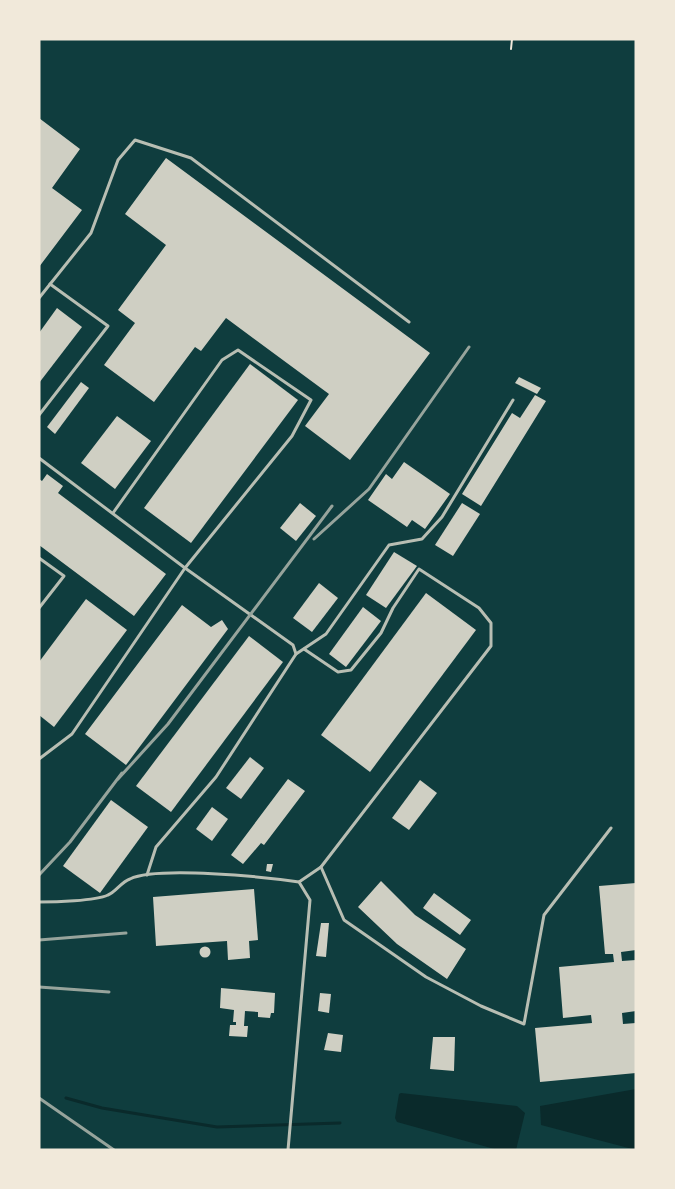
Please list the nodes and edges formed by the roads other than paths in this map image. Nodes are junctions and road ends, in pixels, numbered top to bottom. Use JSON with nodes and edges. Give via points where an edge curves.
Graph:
{"nodes":[{"id":1,"x":50,"y":284,"type":"junction"},
{"id":2,"x":39,"y":298,"type":"edge"},
{"id":3,"x":409,"y":322,"type":"dead end"},
{"id":4,"x":513,"y":400,"type":"dead end"},
{"id":5,"x":39,"y":415,"type":"edge"},
{"id":6,"x":39,"y":458,"type":"edge"},
{"id":7,"x":113,"y":513,"type":"junction"},
{"id":8,"x":39,"y":558,"type":"edge"},
{"id":9,"x":184,"y":568,"type":"junction"},
{"id":10,"x":39,"y":608,"type":"edge"},
{"id":11,"x":304,"y":649,"type":"junction"},
{"id":12,"x":296,"y":654,"type":"junction"},
{"id":13,"x":39,"y":759,"type":"edge"},
{"id":14,"x":611,"y":828,"type":"dead end"},
{"id":15,"x":321,"y":867,"type":"junction"},
{"id":16,"x":147,"y":875,"type":"junction"},
{"id":17,"x":299,"y":882,"type":"junction"},
{"id":18,"x":39,"y":902,"type":"edge"},
{"id":19,"x":288,"y":1150,"type":"edge"}],
"edges":[{"from":1,"to":2,"type":"lane"},
{"from":1,"to":3,"type":"lane","via":[[92,233],[118,160],[135,140],[191,158]]},
{"from":1,"to":5,"type":"lane","via":[[108,326]]},
{"from":4,"to":11,"type":"lane","via":[[442,517],[422,538],[389,545],[326,634]]},
{"from":6,"to":7,"type":"lane"},
{"from":7,"to":9,"type":"lane"},
{"from":7,"to":9,"type":"lane","via":[[222,360],[238,350],[311,400],[292,436]]},
{"from":8,"to":10,"type":"lane","via":[[64,576]]},
{"from":9,"to":12,"type":"lane","via":[[292,645]]},
{"from":9,"to":13,"type":"lane","via":[[72,734]]},
{"from":11,"to":12,"type":"lane"},
{"from":11,"to":15,"type":"lane","via":[[338,672],[351,670],[381,633],[419,569],[479,608],[491,623],[491,646]]},
{"from":12,"to":16,"type":"lane","via":[[216,777],[156,847]]},
{"from":14,"to":15,"type":"lane","via":[[544,915],[524,1024],[426,977],[344,920]]},
{"from":15,"to":17,"type":"lane"},
{"from":16,"to":17,"type":"lane","via":[[181,873]]},
{"from":16,"to":18,"type":"lane","via":[[130,878],[107,896]]},
{"from":17,"to":19,"type":"lane","via":[[310,900]]}]}
